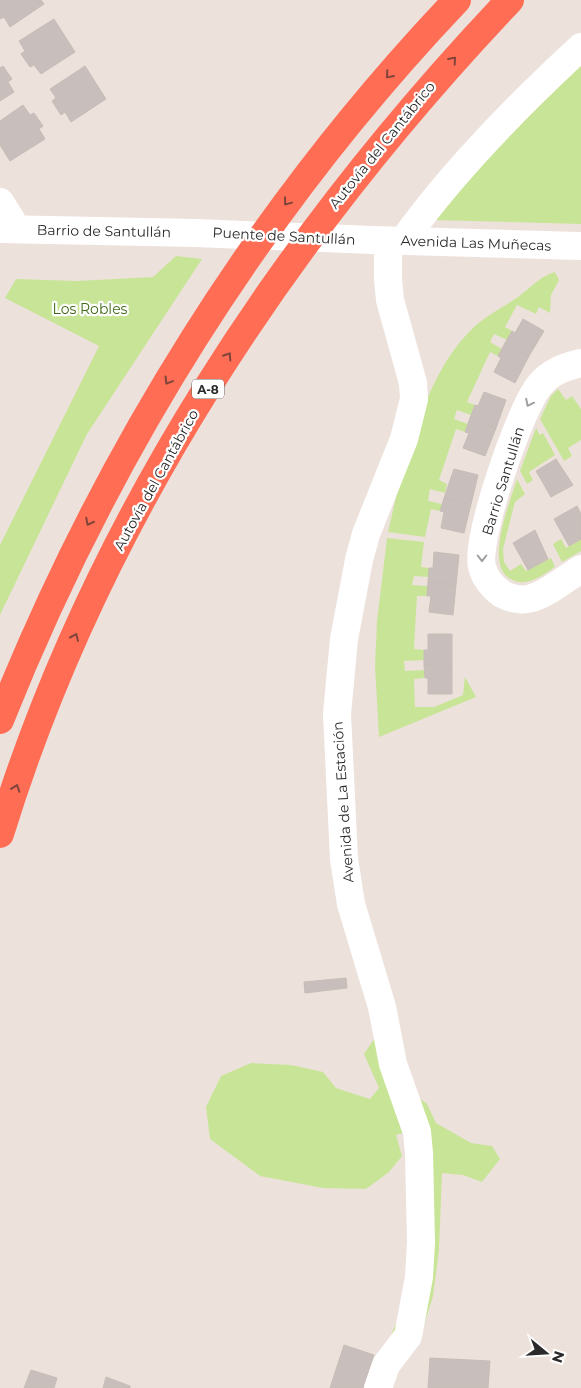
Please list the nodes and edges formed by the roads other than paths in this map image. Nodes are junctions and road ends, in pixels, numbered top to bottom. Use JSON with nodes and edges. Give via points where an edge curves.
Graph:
{"nodes":[{"id":1,"x":457,"y":0,"type":"edge"},
{"id":2,"x":510,"y":0,"type":"edge"},
{"id":3,"x":581,"y":47,"type":"edge"},
{"id":4,"x":0,"y":202,"type":"edge"},
{"id":5,"x":6,"y":229,"type":"edge"},
{"id":6,"x":196,"y":232,"type":"joint"},
{"id":7,"x":388,"y":241,"type":"junction"},
{"id":8,"x":581,"y":246,"type":"edge"},
{"id":9,"x":581,"y":363,"type":"edge"},
{"id":10,"x":581,"y":569,"type":"edge"},
{"id":11,"x":0,"y":720,"type":"edge"},
{"id":12,"x":0,"y":834,"type":"edge"},
{"id":13,"x":378,"y":1388,"type":"edge"}],
"edges":[{"from":1,"to":11,"type":"highway","number":"A-8","one_way":true,"via":[[326,150],[272,222],[187,350],[130,446],[62,575]]},
{"from":12,"to":2,"type":"highway","name":"Autovía del Cantábrico","number":"A-8","one_way":true,"via":[[34,737],[96,592],[172,449],[215,378],[303,245],[356,174],[451,62]]},
{"from":3,"to":7,"type":"street","via":[[479,150],[433,202]]},
{"from":4,"to":5,"type":"street","name":"Barrio de Santullán","via":[[12,221]]},
{"from":5,"to":6,"type":"street","name":"Barrio de Santullán"},
{"from":6,"to":7,"type":"street","name":"Puente de Santullán"},
{"from":7,"to":8,"type":"street","name":"Avenida Las Muñecas"},
{"from":7,"to":13,"type":"street","name":"Avenida de La Estación","via":[[390,300],[413,383],[414,399],[404,439],[366,534],[359,560],[344,639],[337,714],[344,859],[351,904],[374,973],[393,1064],[417,1132],[419,1153],[419,1277],[408,1336],[386,1365]]},
{"from":9,"to":10,"type":"street","name":"Barrio Santullán","one_way":true,"via":[[561,368],[548,376],[529,404],[500,482],[481,554],[482,566],[493,586],[518,599],[534,598]]}]}
